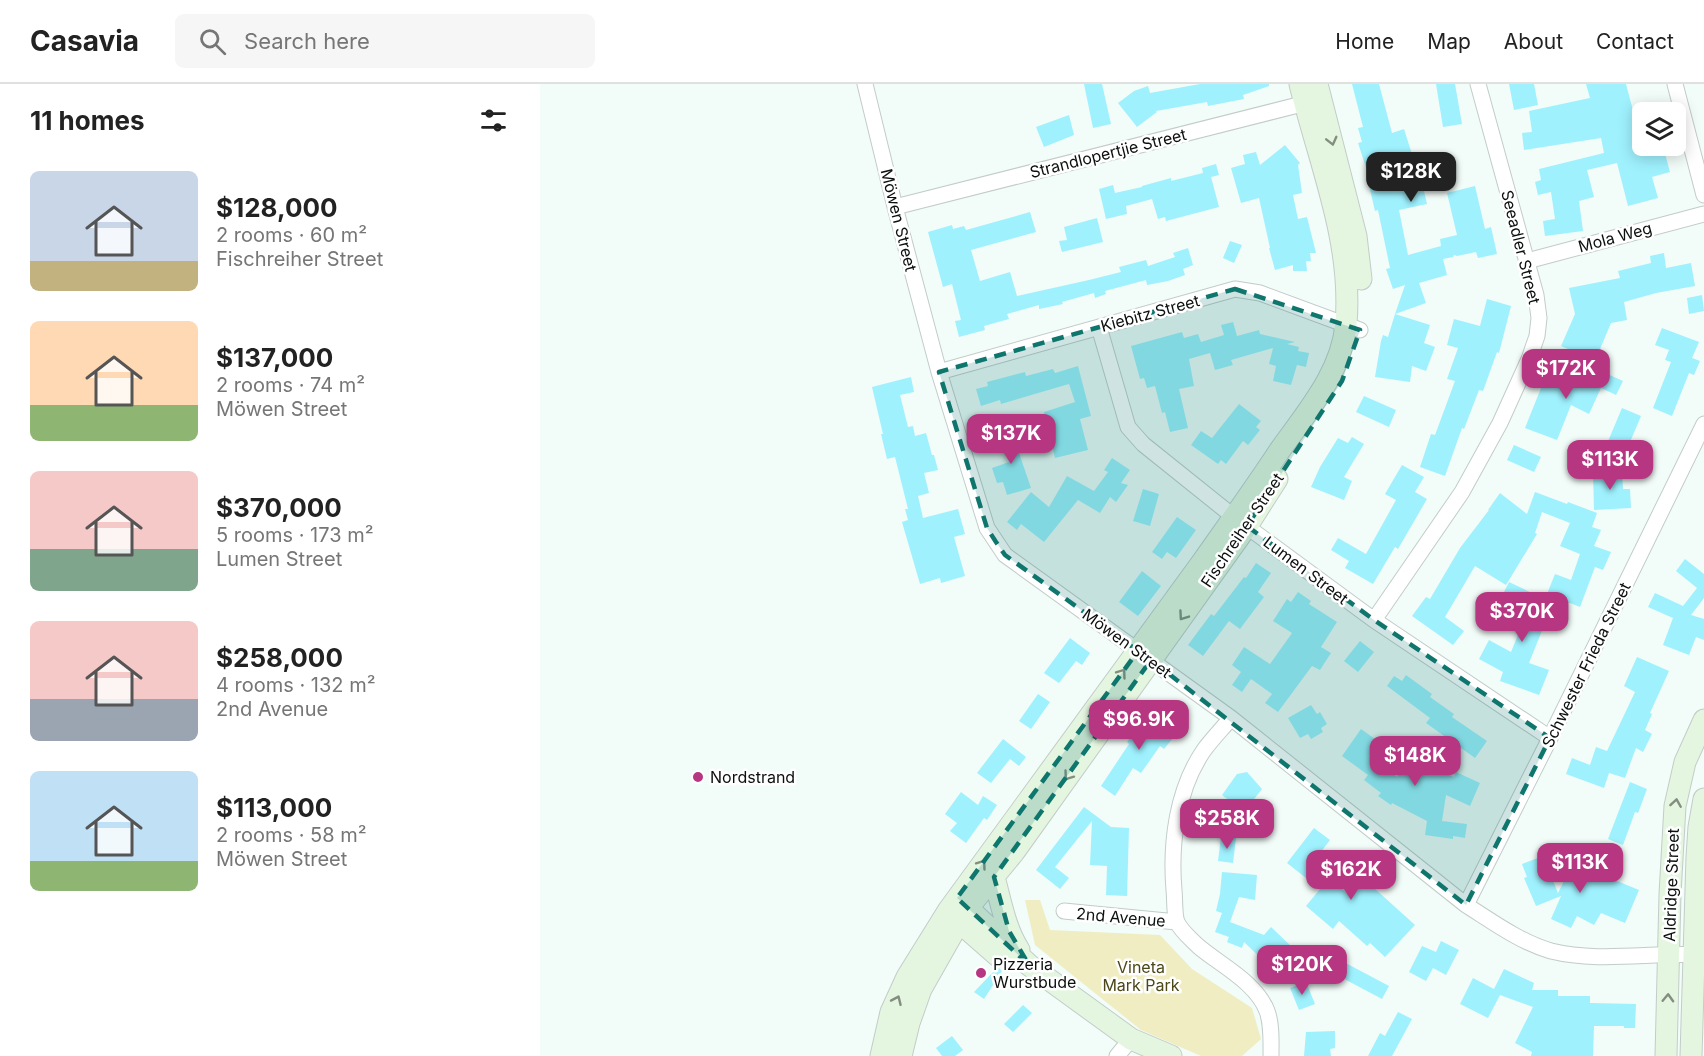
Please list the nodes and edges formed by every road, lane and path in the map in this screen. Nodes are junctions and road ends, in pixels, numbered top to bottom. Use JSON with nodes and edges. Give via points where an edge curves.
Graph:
{"nodes":[{"id":1,"x":865,"y":84,"type":"edge"},
{"id":2,"x":1478,"y":84,"type":"edge"},
{"id":3,"x":1675,"y":84,"type":"edge"},
{"id":4,"x":1311,"y":93,"type":"edge"},
{"id":5,"x":1704,"y":195,"type":"edge"},
{"id":6,"x":896,"y":207,"type":"junction"},
{"id":7,"x":1704,"y":214,"type":"edge"},
{"id":8,"x":1527,"y":261,"type":"junction"},
{"id":9,"x":1099,"y":327,"type":"junction"},
{"id":10,"x":1353,"y":328,"type":"junction"},
{"id":11,"x":939,"y":372,"type":"junction"},
{"id":12,"x":1704,"y":424,"type":"edge"},
{"id":13,"x":1241,"y":522,"type":"junction"},
{"id":14,"x":1374,"y":620,"type":"junction"},
{"id":15,"x":1145,"y":656,"type":"junction"},
{"id":16,"x":1231,"y":718,"type":"junction"},
{"id":17,"x":1704,"y":720,"type":"edge"},
{"id":18,"x":1550,"y":738,"type":"junction"},
{"id":19,"x":1704,"y":799,"type":"edge"},
{"id":20,"x":994,"y":877,"type":"junction"},
{"id":21,"x":1466,"y":905,"type":"junction"},
{"id":22,"x":958,"y":910,"type":"junction"},
{"id":23,"x":1064,"y":912,"type":"dead end"},
{"id":24,"x":1177,"y":922,"type":"junction"},
{"id":25,"x":1669,"y":954,"type":"junction"},
{"id":26,"x":1699,"y":955,"type":"edge"},
{"id":27,"x":1029,"y":965,"type":"junction"},
{"id":28,"x":1127,"y":1050,"type":"edge"},
{"id":29,"x":881,"y":1056,"type":"edge"},
{"id":30,"x":901,"y":1056,"type":"edge"},
{"id":31,"x":1171,"y":1056,"type":"edge"},
{"id":32,"x":1271,"y":1056,"type":"edge"},
{"id":33,"x":1666,"y":1056,"type":"edge"},
{"id":34,"x":1691,"y":1056,"type":"edge"}],
"edges":[{"from":1,"to":6,"type":"street","name":"Möwen Street"},
{"from":2,"to":8,"type":"street","name":"Seeadler Street"},
{"from":3,"to":5,"type":"street"},
{"from":4,"to":6,"type":"street","name":"Strandlopertjie Street"},
{"from":4,"to":10,"type":"street","name":"Fischreiher Street","via":[[1339,226]]},
{"from":6,"to":11,"type":"street","name":"Möwen Street"},
{"from":7,"to":8,"type":"street","name":"Mola Weg"},
{"from":8,"to":14,"type":"street","name":"Seeadler Street","via":[[1539,318],[1529,359],[1462,492]]},
{"from":9,"to":10,"type":"street","name":"Kiebitz Street","via":[[1235,289],[1260,293]]},
{"from":9,"to":11,"type":"street","name":"Kiebitz Street"},
{"from":9,"to":13,"type":"street","name":"Lumen Street","via":[[1128,427],[1143,444]]},
{"from":10,"to":13,"type":"street","name":"Fischreiher Street","via":[[1333,371]]},
{"from":11,"to":15,"type":"street","name":"Möwen Street","via":[[987,528],[1005,555]]},
{"from":12,"to":18,"type":"street","name":"Schwester Frieda Street"},
{"from":13,"to":14,"type":"street","name":"Lumen Street"},
{"from":13,"to":15,"type":"street","name":"Fischreiher Street"},
{"from":14,"to":18,"type":"street","name":"Lumen Street"},
{"from":15,"to":16,"type":"street","name":"Möwen Street"},
{"from":15,"to":20,"type":"street","name":"Fischreiher Street","one_way":true},
{"from":22,"to":15,"type":"street","name":"Fischreiher Street","one_way":true},
{"from":16,"to":21,"type":"street","name":"Möwen Street"},
{"from":16,"to":24,"type":"street","name":"2nd Avenue","via":[[1204,750],[1180,803],[1173,878]]},
{"from":25,"to":17,"type":"street","name":"Aldridge Street","one_way":true,"via":[[1675,806],[1683,768]]},
{"from":18,"to":21,"type":"street","name":"Schwester Frieda Street"},
{"from":19,"to":26,"type":"street","name":"Aldridge Street","via":[[1697,847]]},
{"from":20,"to":22,"type":"street","name":"Fischreiher Street"},
{"from":20,"to":27,"type":"street","via":[[1009,931]]},
{"from":21,"to":25,"type":"street","name":"Möwen Street","via":[[1527,942],[1550,950],[1603,957]]},
{"from":22,"to":27,"type":"street"},
{"from":22,"to":28,"type":"street","via":[[1034,986]]},
{"from":29,"to":22,"type":"street","one_way":true,"via":[[891,1011],[907,977]]},
{"from":22,"to":30,"type":"street","via":[[921,989]]},
{"from":23,"to":24,"type":"street","name":"2nd Avenue"},
{"from":24,"to":32,"type":"street","name":"2nd Avenue","via":[[1263,1003],[1269,1017]]},
{"from":25,"to":26,"type":"street","name":"Möwen Street"},
{"from":33,"to":25,"type":"street","name":"Aldridge Street","one_way":true},
{"from":26,"to":34,"type":"street","name":"Aldridge Street"},
{"from":27,"to":28,"type":"street"},
{"from":28,"to":31,"type":"street"}]}
